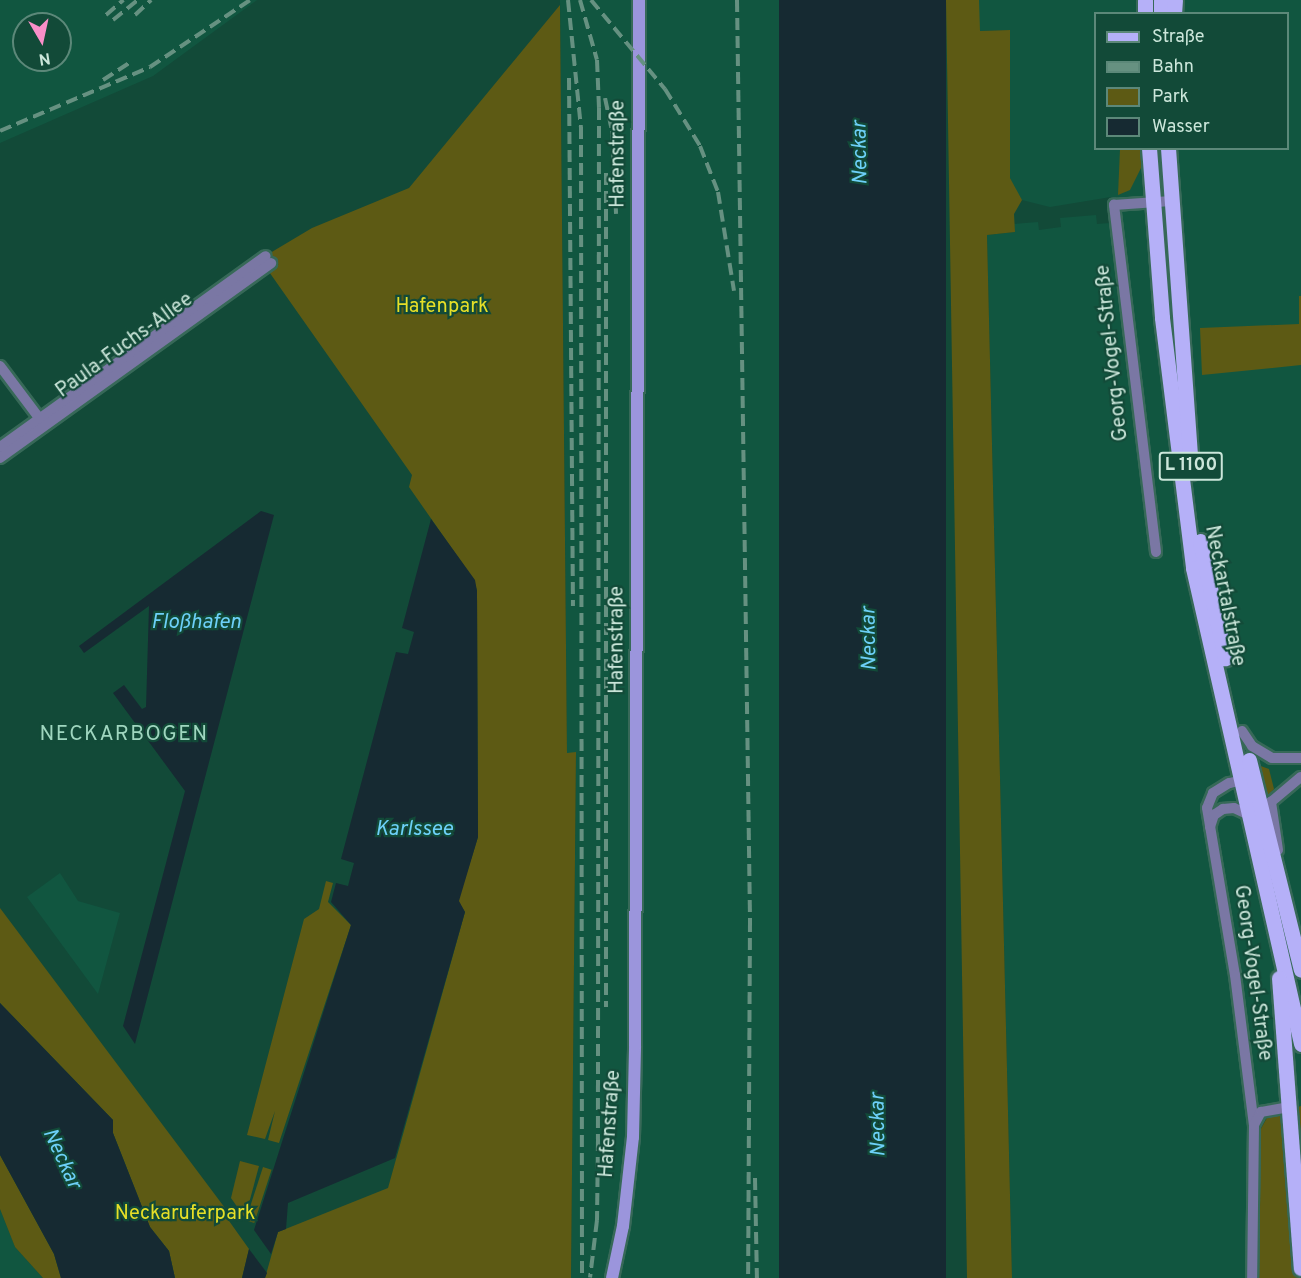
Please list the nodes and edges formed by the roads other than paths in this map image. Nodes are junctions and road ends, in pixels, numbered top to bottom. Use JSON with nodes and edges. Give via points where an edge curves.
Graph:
{"nodes":[{"id":1,"x":639,"y":0,"type":"edge"},
{"id":2,"x":1149,"y":150,"type":"edge"},
{"id":3,"x":1168,"y":150,"type":"edge"},
{"id":4,"x":1171,"y":201,"type":"junction"},
{"id":5,"x":1154,"y":202,"type":"junction"},
{"id":6,"x":139,"y":344,"type":"junction"},
{"id":7,"x":146,"y":353,"type":"junction"},
{"id":8,"x":0,"y":366,"type":"edge"},
{"id":9,"x":42,"y":422,"type":"junction"},
{"id":10,"x":0,"y":447,"type":"edge"},
{"id":11,"x":0,"y":458,"type":"edge"},
{"id":12,"x":1156,"y":552,"type":"dead end"},
{"id":13,"x":1242,"y":731,"type":"junction"},
{"id":14,"x":1301,"y":758,"type":"edge"},
{"id":15,"x":1301,"y":777,"type":"edge"},
{"id":16,"x":1248,"y":779,"type":"junction"},
{"id":17,"x":1251,"y":816,"type":"junction"},
{"id":18,"x":1210,"y":827,"type":"junction"},
{"id":19,"x":1287,"y":903,"type":"junction"},
{"id":20,"x":1274,"y":916,"type":"junction"},
{"id":21,"x":1301,"y":970,"type":"edge"},
{"id":22,"x":1301,"y":1044,"type":"edge"},
{"id":23,"x":1289,"y":1107,"type":"junction"},
{"id":24,"x":1254,"y":1125,"type":"junction"},
{"id":25,"x":1301,"y":1268,"type":"edge"},
{"id":26,"x":612,"y":1278,"type":"edge"},
{"id":27,"x":1252,"y":1278,"type":"edge"}],
"edges":[{"from":1,"to":26,"type":"main road","name":"Hafenstraße","via":[[635,1046],[633,1137],[623,1226]]},
{"from":2,"to":5,"type":"main road","name":"Neckartalstraße","number":"L 1100"},
{"from":3,"to":4,"type":"main road","name":"Neckartalstraße","number":"L 1100"},
{"from":4,"to":5,"type":"street","name":"Georg-Vogel-Straße"},
{"from":4,"to":13,"type":"main road","name":"Neckartalstraße","number":"L 1100","via":[[1187,438],[1201,551]]},
{"from":5,"to":12,"type":"street","name":"Georg-Vogel-Straße","via":[[1114,206]]},
{"from":5,"to":16,"type":"main road","name":"Neckartalstraße","number":"L 1100","via":[[1162,318],[1194,568]]},
{"from":6,"to":7,"type":"street"},
{"from":6,"to":7,"type":"street","name":"Paula-Fuchs-Allee","via":[[269,260]]},
{"from":6,"to":9,"type":"street","name":"Paula-Fuchs-Allee"},
{"from":7,"to":9,"type":"street","name":"Paula-Fuchs-Allee"},
{"from":8,"to":9,"type":"street"},
{"from":9,"to":10,"type":"street","name":"Paula-Fuchs-Allee"},
{"from":9,"to":11,"type":"street","name":"Paula-Fuchs-Allee"},
{"from":13,"to":14,"type":"street","via":[[1252,746],[1272,758]]},
{"from":13,"to":16,"type":"main road","name":"Neckartalstraße","number":"L 1100"},
{"from":15,"to":19,"type":"street","via":[[1271,802]]},
{"from":16,"to":17,"type":"main road","name":"Neckartalstraße","number":"L 1100"},
{"from":16,"to":18,"type":"street","name":"Georg-Vogel-Straße","via":[[1214,794],[1207,808]]},
{"from":16,"to":19,"type":"main road","name":"Neckartalstraße","number":"L 1100"},
{"from":17,"to":18,"type":"street","via":[[1234,808],[1223,809],[1214,815]]},
{"from":17,"to":20,"type":"main road","name":"Neckartalstraße","number":"L 1100"},
{"from":18,"to":24,"type":"street","name":"Georg-Vogel-Straße","via":[[1235,975]]},
{"from":19,"to":21,"type":"main road","name":"Neckartalstraße","number":"L 1100"},
{"from":20,"to":22,"type":"main road","name":"Neckartalstraße","number":"L 1100"},
{"from":20,"to":23,"type":"main road"},
{"from":23,"to":24,"type":"street","via":[[1261,1112]]},
{"from":23,"to":25,"type":"main road"},
{"from":24,"to":27,"type":"street","name":"Georg-Vogel-Straße"}]}
